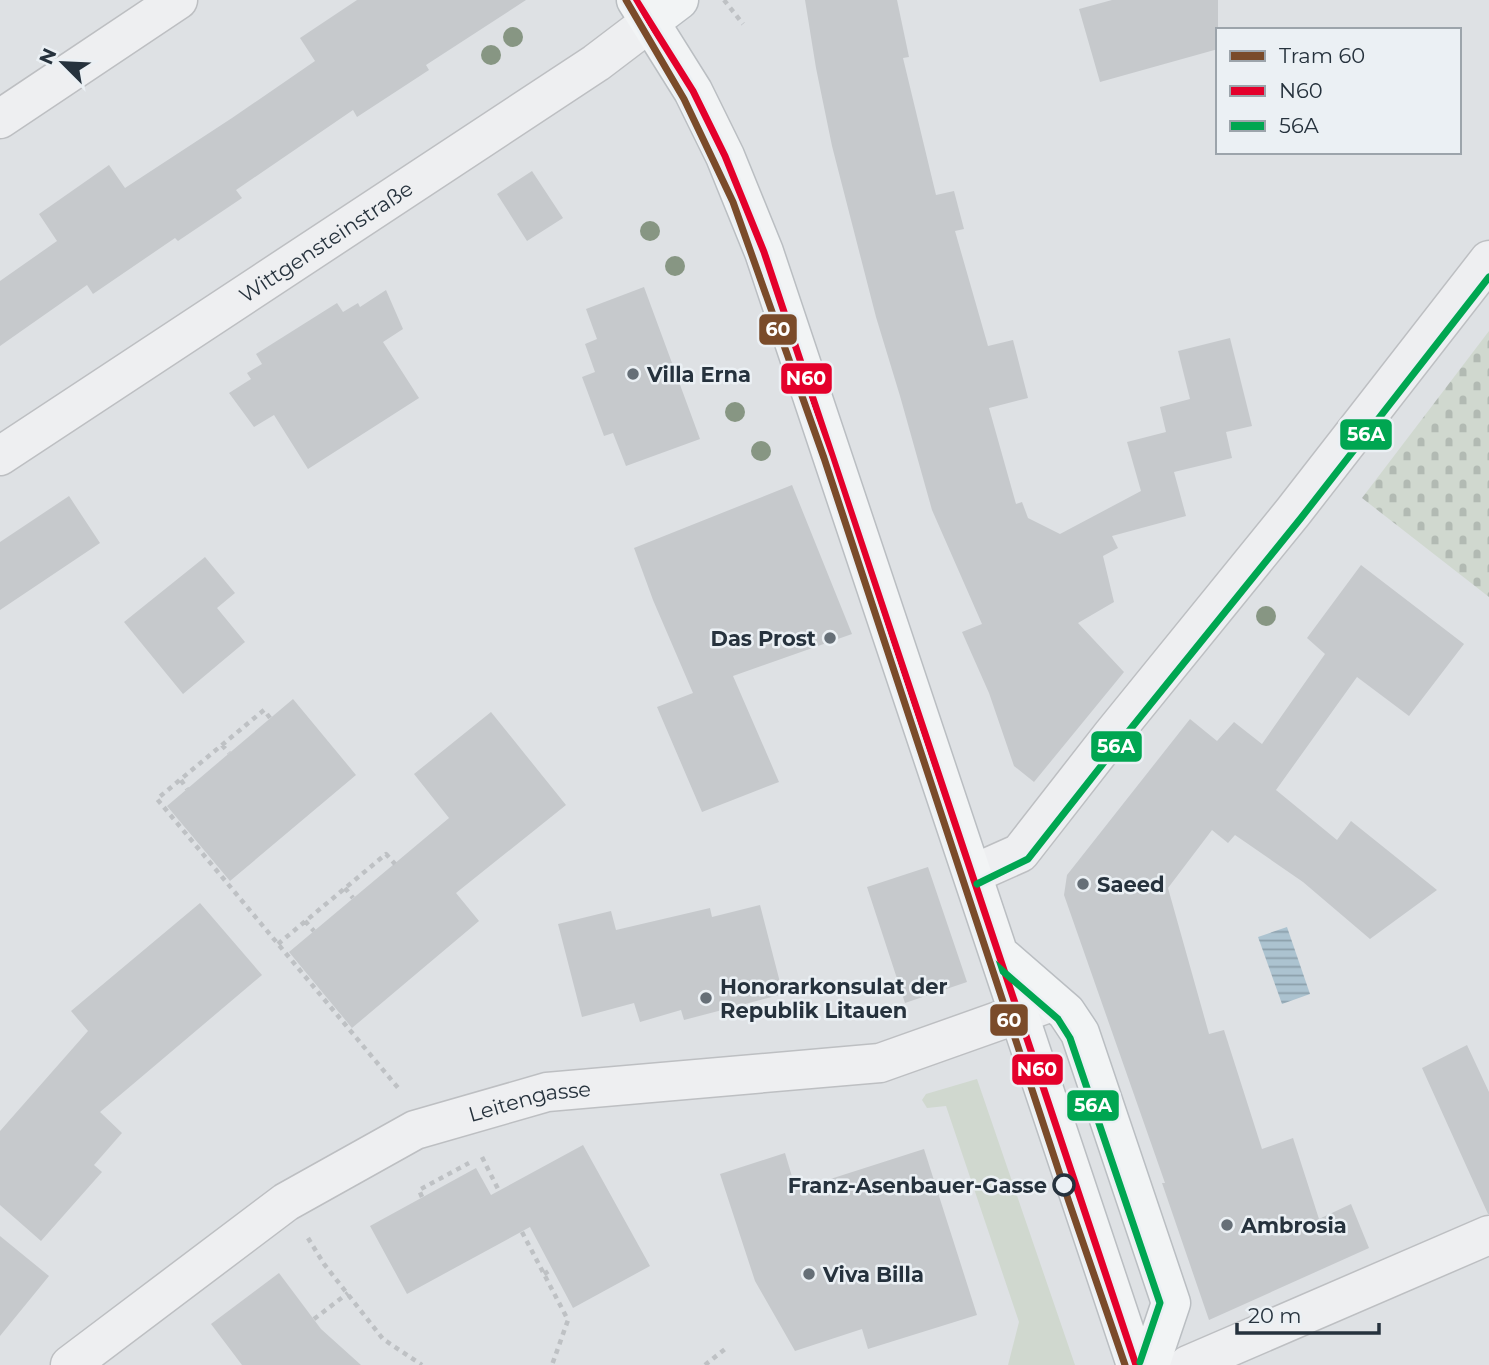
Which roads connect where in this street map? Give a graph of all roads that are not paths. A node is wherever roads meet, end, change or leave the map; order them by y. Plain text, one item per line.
1 (178, 0) edge
2 (655, 7) edge
3 (0, 119) edge
4 (1489, 260) edge
5 (0, 456) edge
6 (973, 874) junction
7 (999, 954) junction
8 (1055, 1001) junction
9 (1019, 1014) junction
10 (1489, 1236) edge
11 (70, 1365) edge
12 (1136, 1365) edge
13 (1150, 1365) edge
14 (1188, 1365) edge

1 - 3 street
2 - 5 street, Wittgensteinstraße
2 - 6 main road
4 - 6 street
6 - 7 main road
7 - 8 main road
7 - 9 main road
8 - 9 street, Leitengasse
8 - 13 main road
9 - 11 street, Leitengasse
9 - 12 main road
10 - 14 street

